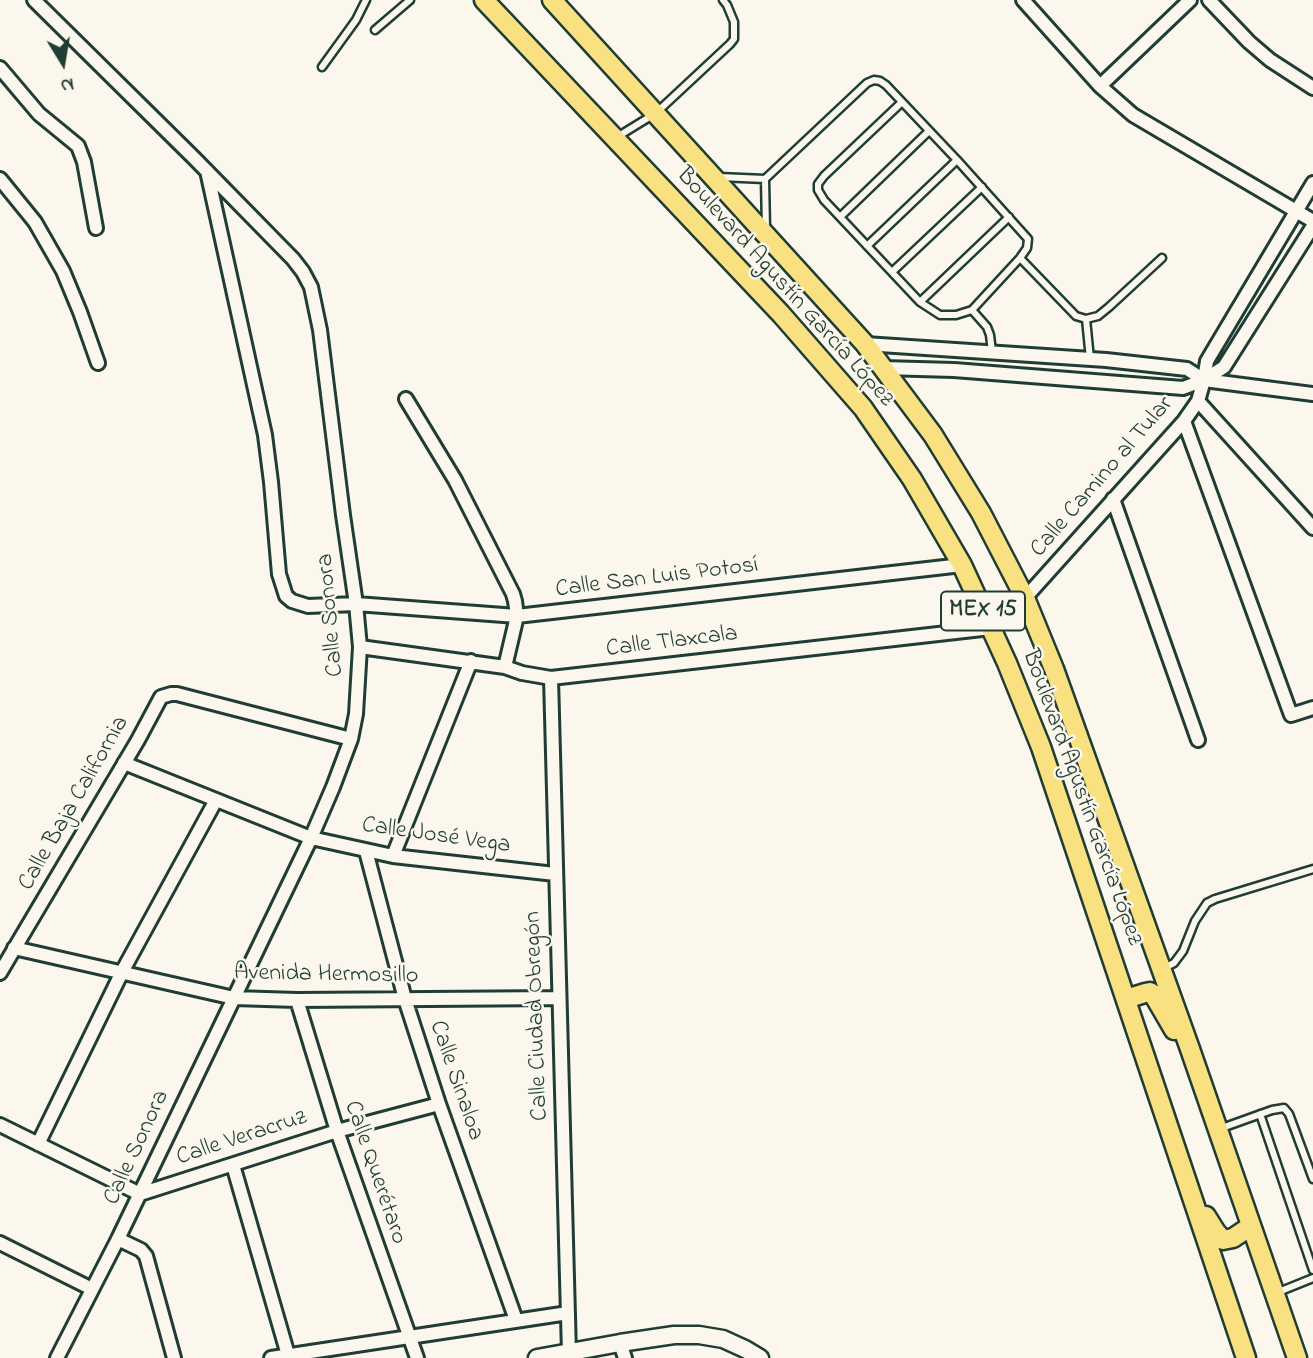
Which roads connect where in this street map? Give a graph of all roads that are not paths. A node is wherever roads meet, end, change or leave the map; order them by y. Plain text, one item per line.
1 (34, 0) edge
2 (366, 0) edge
3 (410, 0) edge
4 (552, 0) edge
5 (723, 0) edge
6 (1023, 0) edge
7 (1190, 0) edge
8 (1209, 0) edge
9 (489, 2) edge
10 (375, 30) dead end
11 (322, 67) dead end
12 (0, 68) edge
13 (1100, 86) junction
14 (1313, 88) edge
15 (902, 102) junction
16 (656, 113) junction
17 (929, 131) junction
18 (615, 138) junction
19 (957, 160) junction
20 (207, 171) junction
21 (713, 177) junction
22 (0, 179) edge
23 (765, 179) junction
24 (1313, 183) edge
25 (982, 187) junction
26 (1296, 211) junction
27 (1009, 216) junction
28 (840, 217) junction
29 (1313, 224) edge
30 (96, 228) dead end
31 (766, 233) junction
32 (867, 246) junction
33 (1020, 258) junction
34 (1162, 258) dead end
35 (892, 272) junction
36 (919, 302) junction
37 (972, 310) junction
38 (1086, 319) junction
39 (865, 344) junction
40 (992, 352) junction
41 (1070, 358) junction
42 (1090, 359) junction
43 (98, 363) dead end
44 (883, 368) junction
45 (1068, 378) junction
46 (1204, 380) junction
47 (1313, 394) edge
48 (406, 399) dead end
49 (1198, 401) junction
50 (1184, 421) junction
51 (1113, 499) junction
52 (1313, 527) edge
53 (962, 565) junction
54 (1025, 598) junction
55 (356, 604) junction
56 (517, 616) junction
57 (991, 628) junction
58 (360, 646) junction
59 (471, 661) junction
60 (505, 667) junction
61 (551, 678) junction
62 (1313, 708) edge
63 (351, 739) junction
64 (1198, 740) dead end
65 (124, 763) junction
66 (216, 800) junction
67 (311, 838) junction
68 (366, 851) junction
69 (393, 856) junction
70 (1313, 869) edge
71 (555, 874) junction
72 (14, 948) junction
73 (1161, 969) junction
74 (0, 972) edge
75 (121, 972) junction
76 (234, 998) junction
77 (559, 998) junction
78 (405, 999) junction
79 (1126, 999) junction
80 (297, 1000) junction
81 (1190, 1049) junction
82 (439, 1104) junction
83 (1260, 1114) junction
84 (0, 1125) edge
85 (1218, 1130) junction
86 (337, 1131) junction
87 (38, 1144) junction
88 (233, 1165) junction
89 (1313, 1179) edge
90 (1189, 1186) junction
91 (140, 1194) junction
92 (1251, 1226) junction
93 (118, 1239) junction
94 (0, 1243) edge
95 (1313, 1270) edge
96 (1313, 1278) edge
97 (92, 1289) junction
98 (1274, 1293) junction
99 (568, 1313) junction
100 (516, 1320) junction
101 (408, 1336) junction
102 (623, 1350) edge
103 (569, 1353) junction
104 (288, 1355) junction
105 (57, 1358) edge
106 (174, 1358) edge
107 (271, 1358) edge
108 (417, 1358) edge
109 (537, 1358) edge
110 (760, 1358) edge
111 (1246, 1358) edge
112 (1297, 1358) edge

1 - 20 street, Calle Sonora
2 - 11 lane
3 - 10 lane
4 - 16 main road, Boulevard Agustín García López / MEX 15
5 - 16 lane
6 - 13 street
7 - 13 street
8 - 14 street
9 - 18 main road, Boulevard Agustín García López / MEX 15
12 - 30 street
13 - 26 street
15 - 17 lane
15 - 23 lane
15 - 28 lane
16 - 18 lane
16 - 21 main road, Boulevard Agustín García López / MEX 15
17 - 19 lane
17 - 28 lane
18 - 53 main road, Boulevard Agustín García López / MEX 15
19 - 25 lane
19 - 32 lane
20 - 55 street, Calle Sonora
20 - 55 street, Calle San Luis Potosí
21 - 23 lane
21 - 31 main road, Boulevard Agustín García López / MEX 15
22 - 43 street
23 - 31 lane
24 - 26 street, Calle Camino al Tular
25 - 27 lane
25 - 35 lane
26 - 29 street
26 - 46 street, Calle Camino al Tular
27 - 33 lane
27 - 36 lane
28 - 32 lane
29 - 46 street
31 - 39 main road, Boulevard Agustín García López / MEX 15
32 - 35 lane
33 - 37 lane
33 - 38 lane
34 - 38 lane
35 - 36 lane
36 - 37 lane
37 - 40 lane
38 - 42 lane
39 - 40 street
39 - 44 main road, Boulevard Agustín García López / MEX 15
40 - 41 street
41 - 42 street
41 - 45 street
42 - 46 street
44 - 45 street
44 - 54 main road, Boulevard Agustín García López / MEX 15
45 - 46 street
46 - 47 street
46 - 49 street, Calle Camino al Tular
48 - 56 street
49 - 50 street, Calle Camino al Tular
49 - 52 street
50 - 51 street, Calle Camino al Tular
50 - 62 street
51 - 54 street, Calle Camino al Tular
51 - 64 street
53 - 56 street, Calle San Luis Potosí
53 - 57 main road, Boulevard Agustín García López / MEX 15
54 - 73 main road, Boulevard Agustín García López / MEX 15
55 - 56 street, Calle San Luis Potosí
55 - 58 street, Calle Sonora
56 - 60 street
57 - 61 street, Calle Tlaxcala
57 - 79 main road, Boulevard Agustín García López / MEX 15
58 - 59 street, Calle Tlaxcala
58 - 63 street, Calle Sonora
59 - 60 street, Calle Tlaxcala
59 - 69 street
60 - 61 street, Calle Tlaxcala
61 - 71 street, Calle Ciudad Obregón
63 - 65 street, Calle Baja California
63 - 67 street, Calle Sonora
65 - 66 street, Calle José Vega
65 - 72 street, Calle Baja California
66 - 67 street, Calle José Vega
66 - 75 street
67 - 68 street, Calle José Vega
67 - 76 street, Calle Sonora
68 - 69 street, Calle José Vega
68 - 78 street, Calle Sinaloa
69 - 71 street, Calle José Vega
70 - 73 lane
71 - 77 street, Calle Ciudad Obregón
72 - 74 street, Calle Baja California
72 - 75 street, Avenida Hermosillo
73 - 81 main road, Boulevard Agustín García López / MEX 15
75 - 76 street, Avenida Hermosillo
75 - 87 street
76 - 80 street, Avenida Hermosillo
76 - 91 street, Calle Sonora
77 - 78 street, Avenida Hermosillo
77 - 99 street, Calle Ciudad Obregón
78 - 80 street, Avenida Hermosillo
78 - 82 street, Calle Sinaloa
79 - 81 main road
79 - 90 main road, Boulevard Agustín García López / MEX 15
80 - 86 street, Calle Querétaro
81 - 85 main road, Boulevard Agustín García López / MEX 15
82 - 86 street, Calle Veracruz
82 - 100 street, Calle Sinaloa
83 - 85 lane
83 - 89 lane
83 - 95 lane
84 - 87 street
85 - 92 main road, Boulevard Agustín García López / MEX 15
86 - 88 street, Calle Veracruz
86 - 101 street, Calle Querétaro
87 - 91 street
88 - 91 street, Calle Veracruz
88 - 104 street
90 - 92 main road
90 - 111 main road, Boulevard Agustín García López / MEX 15
91 - 93 street, Calle Sonora
92 - 98 main road, Boulevard Agustín García López / MEX 15
93 - 97 street, Calle Sonora
93 - 106 street
94 - 97 street
96 - 98 lane
97 - 105 street, Calle Sonora
98 - 112 main road, Boulevard Agustín García López / MEX 15
99 - 100 street
99 - 103 street, Calle Ciudad Obregón
100 - 101 street
101 - 104 street
101 - 108 street, Calle Querétaro
102 - 103 street
102 - 110 street
103 - 109 street
104 - 107 street

